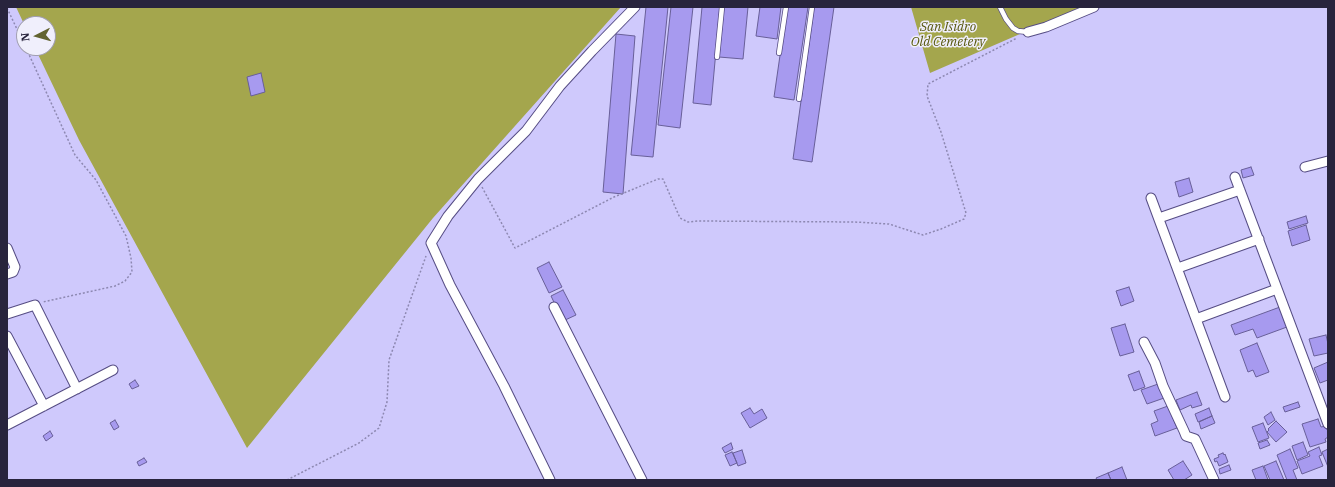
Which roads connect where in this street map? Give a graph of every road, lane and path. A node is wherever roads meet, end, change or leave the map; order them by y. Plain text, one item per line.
1 (635, 7) edge
2 (722, 7) edge
3 (786, 7) edge
4 (812, 7) edge
5 (1000, 7) edge
6 (1094, 7) edge
7 (7, 8) edge
8 (16, 27) edge
9 (1028, 32) junction
10 (779, 53) dead end
11 (30, 56) edge
12 (717, 58) dead end
13 (799, 99) dead end
14 (1327, 163) edge
15 (1305, 167) dead end
16 (1235, 177) dead end
17 (478, 179) junction
18 (1240, 190) junction
19 (1151, 198) dead end
20 (1159, 218) junction
21 (1259, 240) junction
22 (431, 243) junction
23 (7, 248) edge
24 (1178, 268) junction
25 (7, 274) edge
26 (1277, 289) junction
27 (35, 305) junction
28 (554, 307) dead end
29 (7, 314) edge
30 (1196, 319) junction
31 (7, 336) edge
32 (1144, 342) dead end
33 (113, 370) dead end
34 (77, 389) junction
35 (1225, 397) dead end
36 (44, 406) junction
37 (8, 423) edge
38 (1328, 424) edge
39 (286, 480) edge
40 (550, 480) edge
41 (642, 480) edge
42 (1214, 480) edge

1 - 17 street
2 - 12 lane
3 - 10 lane
4 - 13 lane
5 - 9 lane
6 - 9 street
7 - 8 path
9 - 17 path
11 - 27 path
14 - 15 street
16 - 18 street
17 - 22 street
18 - 20 street
18 - 21 street
19 - 20 street
20 - 24 street
21 - 24 street
21 - 26 street
22 - 39 path
22 - 40 street
23 - 25 street
24 - 30 street
26 - 30 street
26 - 38 street
27 - 29 street
27 - 34 street
28 - 41 street
30 - 35 street
31 - 36 street
32 - 42 street
33 - 34 street
34 - 36 street
36 - 37 street

